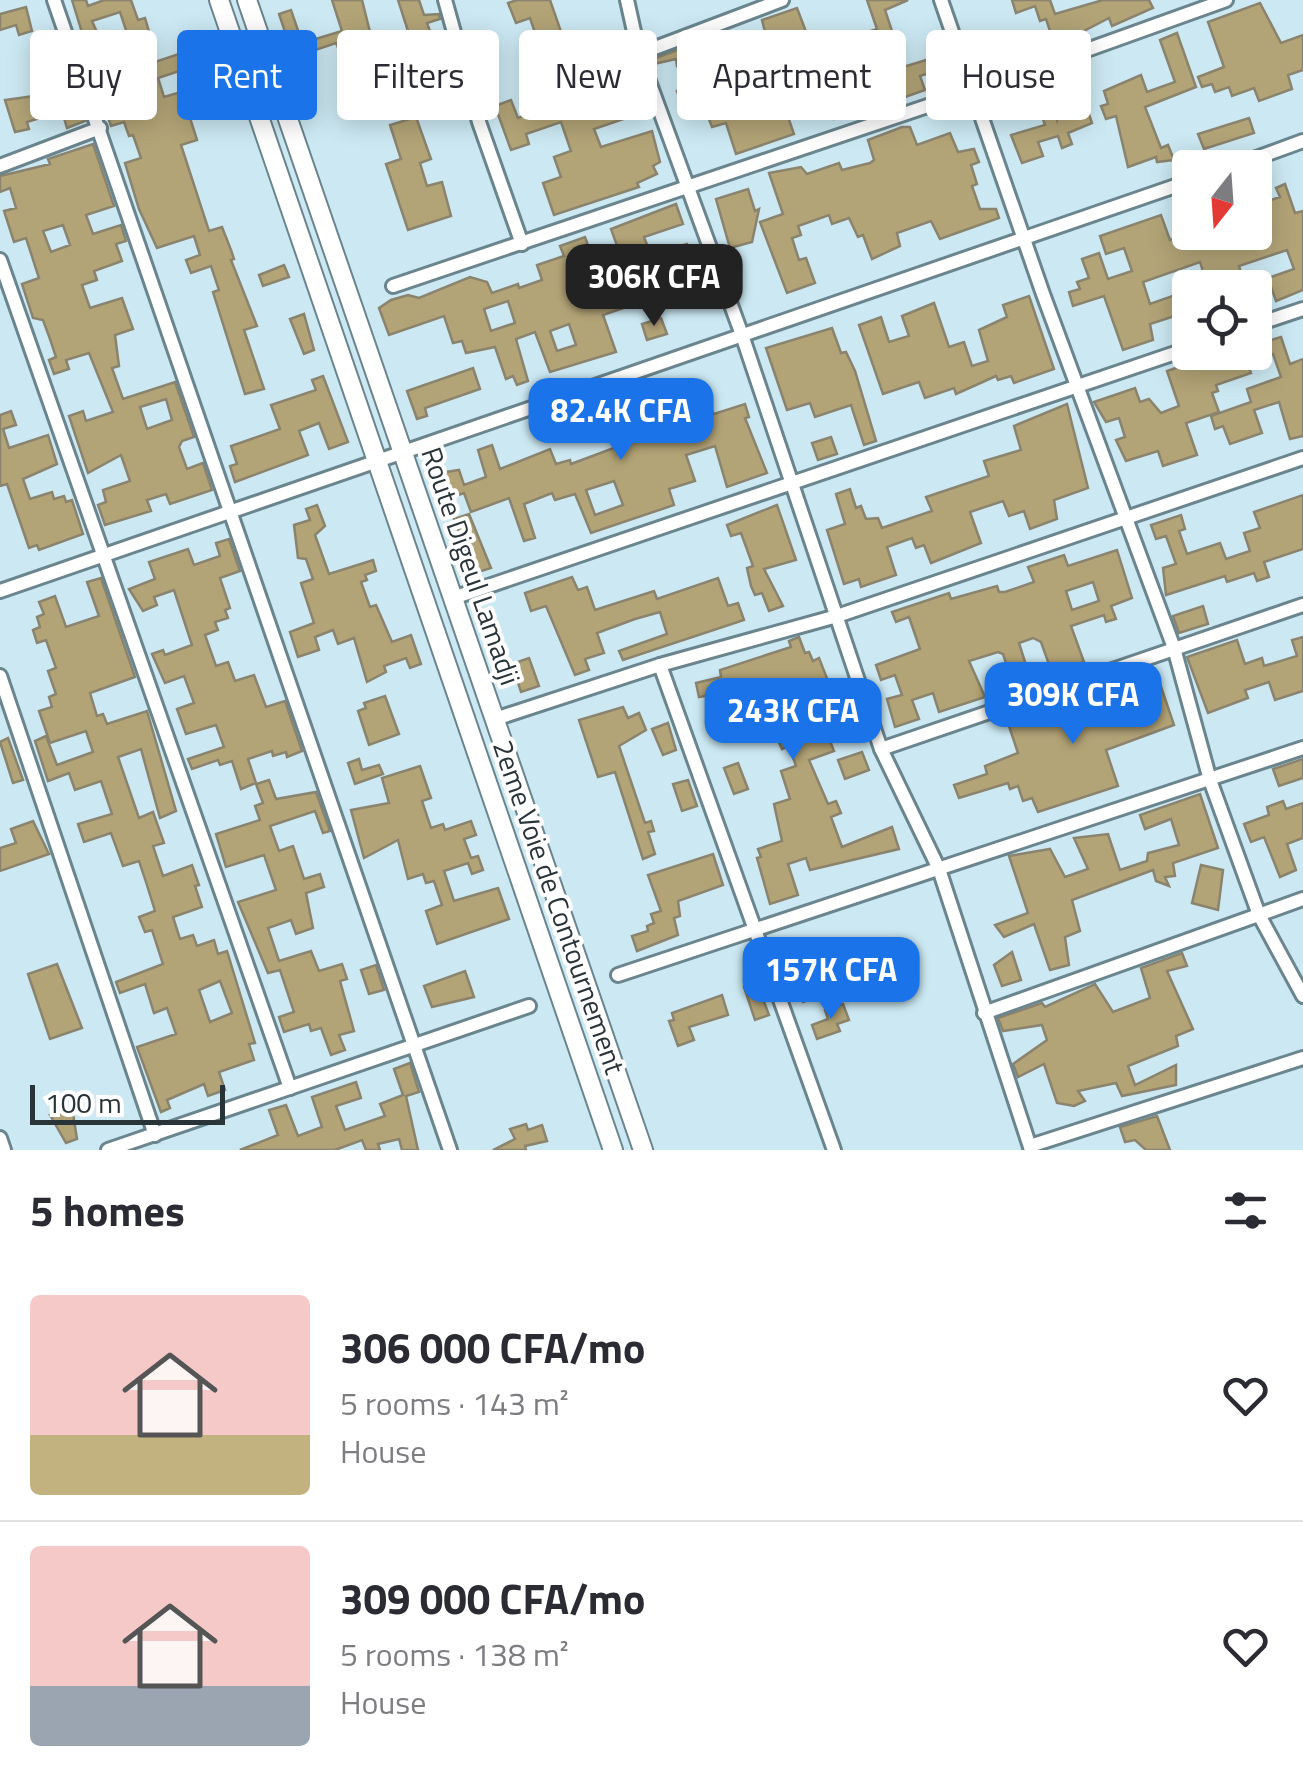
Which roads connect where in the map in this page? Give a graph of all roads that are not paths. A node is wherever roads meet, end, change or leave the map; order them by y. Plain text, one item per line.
1 (54, 0) edge
2 (219, 0) edge
3 (247, 0) edge
4 (445, 0) edge
5 (627, 0) edge
6 (782, 0) edge
7 (941, 0) edge
8 (1226, 0) edge
9 (634, 30) edge
10 (952, 30) edge
11 (657, 48) edge
12 (1091, 48) edge
13 (657, 99) edge
14 (926, 107) edge
15 (985, 120) edge
16 (100, 128) junction
17 (1303, 141) edge
18 (1272, 152) edge
19 (0, 166) edge
20 (690, 186) junction
21 (1172, 187) edge
22 (1025, 240) junction
23 (522, 244) junction
24 (0, 260) edge
25 (393, 286) dead end
26 (1303, 309) edge
27 (1272, 320) edge
28 (742, 334) junction
29 (1172, 354) edge
30 (1077, 387) junction
31 (403, 453) junction
32 (1303, 458) edge
33 (378, 464) junction
34 (791, 484) junction
35 (233, 512) junction
36 (1125, 521) junction
37 (104, 557) junction
38 (0, 591) edge
39 (453, 598) junction
40 (1303, 605) edge
41 (836, 616) junction
42 (1174, 648) junction
43 (660, 664) junction
44 (0, 676) edge
45 (494, 719) junction
46 (1303, 748) edge
47 (881, 750) junction
48 (1210, 780) junction
49 (940, 869) junction
50 (1303, 898) edge
51 (1259, 915) junction
52 (756, 929) junction
53 (618, 975) dead end
54 (1303, 996) edge
55 (529, 1006) dead end
56 (984, 1012) junction
57 (416, 1044) junction
58 (1303, 1058) edge
59 (290, 1088) junction
60 (156, 1135) junction
61 (0, 1138) edge
62 (1031, 1148) edge
63 (4, 1150) edge
64 (108, 1150) edge
65 (450, 1150) edge
66 (613, 1150) edge
67 (643, 1150) edge
68 (834, 1150) edge

1 - 16 street
2 - 33 main road, 2eme Voie de Contournement
3 - 31 main road, Route Digeul Lamadji
4 - 23 street
5 - 9 street
6 - 11 street
7 - 10 street
8 - 12 street
13 - 20 street
14 - 20 street
15 - 22 street
16 - 19 street
16 - 35 street
17 - 18 street
20 - 23 street
20 - 28 street
21 - 22 street
22 - 28 street
22 - 30 street
23 - 25 street
24 - 37 street
26 - 27 street
28 - 31 street
28 - 34 street
29 - 30 street
30 - 34 street
30 - 36 street
31 - 33 street
31 - 39 main road, Route Digeul Lamadji
32 - 36 street
33 - 35 street
33 - 66 main road, 2eme Voie de Contournement
34 - 39 street
34 - 41 street
35 - 37 street
35 - 57 street
36 - 41 street
36 - 42 street
37 - 38 street
37 - 59 street
39 - 45 main road, Route Digeul Lamadji
40 - 42 street
41 - 43 street
41 - 47 street
42 - 47 street
42 - 48 street
43 - 45 street
43 - 52 street
44 - 60 street
45 - 67 main road, Route Digeul Lamadji
46 - 48 street
47 - 49 street
48 - 49 street
48 - 51 street
49 - 52 street
49 - 56 street
50 - 51 street
51 - 54 street
51 - 56 street
52 - 53 street
52 - 68 street
55 - 57 street
56 - 62 street
57 - 59 street
57 - 65 street
58 - 62 street
59 - 60 street
60 - 64 street
61 - 63 street

